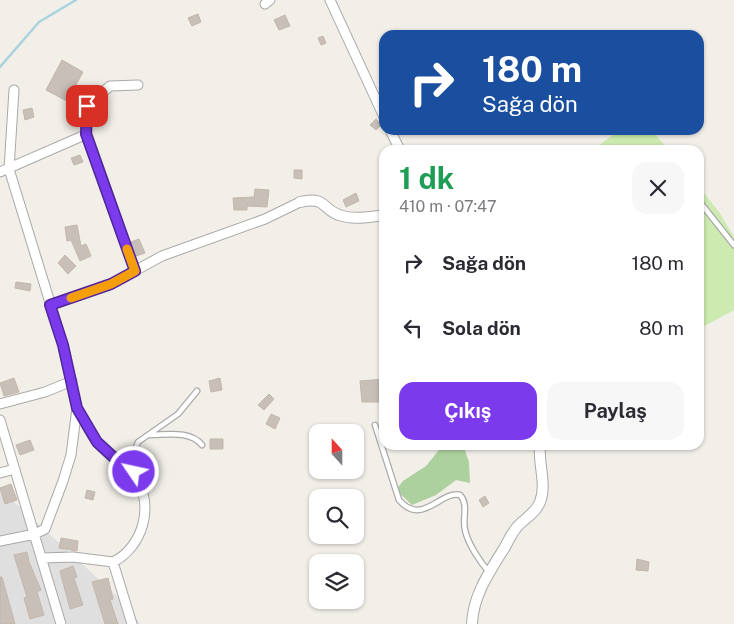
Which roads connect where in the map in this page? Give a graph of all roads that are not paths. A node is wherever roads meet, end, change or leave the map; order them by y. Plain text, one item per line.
1 (330, 0) edge
2 (138, 85) dead end
3 (14, 90) dead end
4 (379, 105) edge
5 (86, 134) junction
6 (4, 171) edge
7 (300, 202) joint
8 (704, 207) edge
9 (379, 215) edge
10 (734, 245) edge
11 (135, 271) junction
12 (50, 305) junction
13 (72, 381) junction
14 (197, 391) dead end
15 (0, 404) edge
16 (77, 408) junction
17 (0, 420) edge
18 (375, 425) dead end
19 (148, 435) junction
20 (379, 438) edge
21 (202, 445) dead end
22 (383, 450) edge
23 (540, 450) edge
24 (15, 469) junction
25 (0, 473) edge
26 (133, 475) junction
27 (34, 534) junction
28 (0, 541) edge
29 (42, 558) junction
30 (113, 562) junction
31 (489, 572) junction
32 (61, 624) edge
33 (132, 624) edge
34 (472, 624) edge

1 - 4 street
2 - 5 street
3 - 6 street
5 - 6 street
5 - 11 street
6 - 12 street
7 - 9 street
7 - 11 street
8 - 10 lane
11 - 12 street
12 - 13 street
13 - 15 street
13 - 16 street
14 - 19 lane
16 - 26 street
16 - 27 street
17 - 24 street
18 - 20 lane
19 - 21 lane
19 - 26 lane
22 - 31 lane
23 - 31 street
24 - 25 street
24 - 27 street
26 - 30 street
27 - 28 street
27 - 29 street
29 - 30 street
29 - 32 street
30 - 33 street
31 - 34 street

